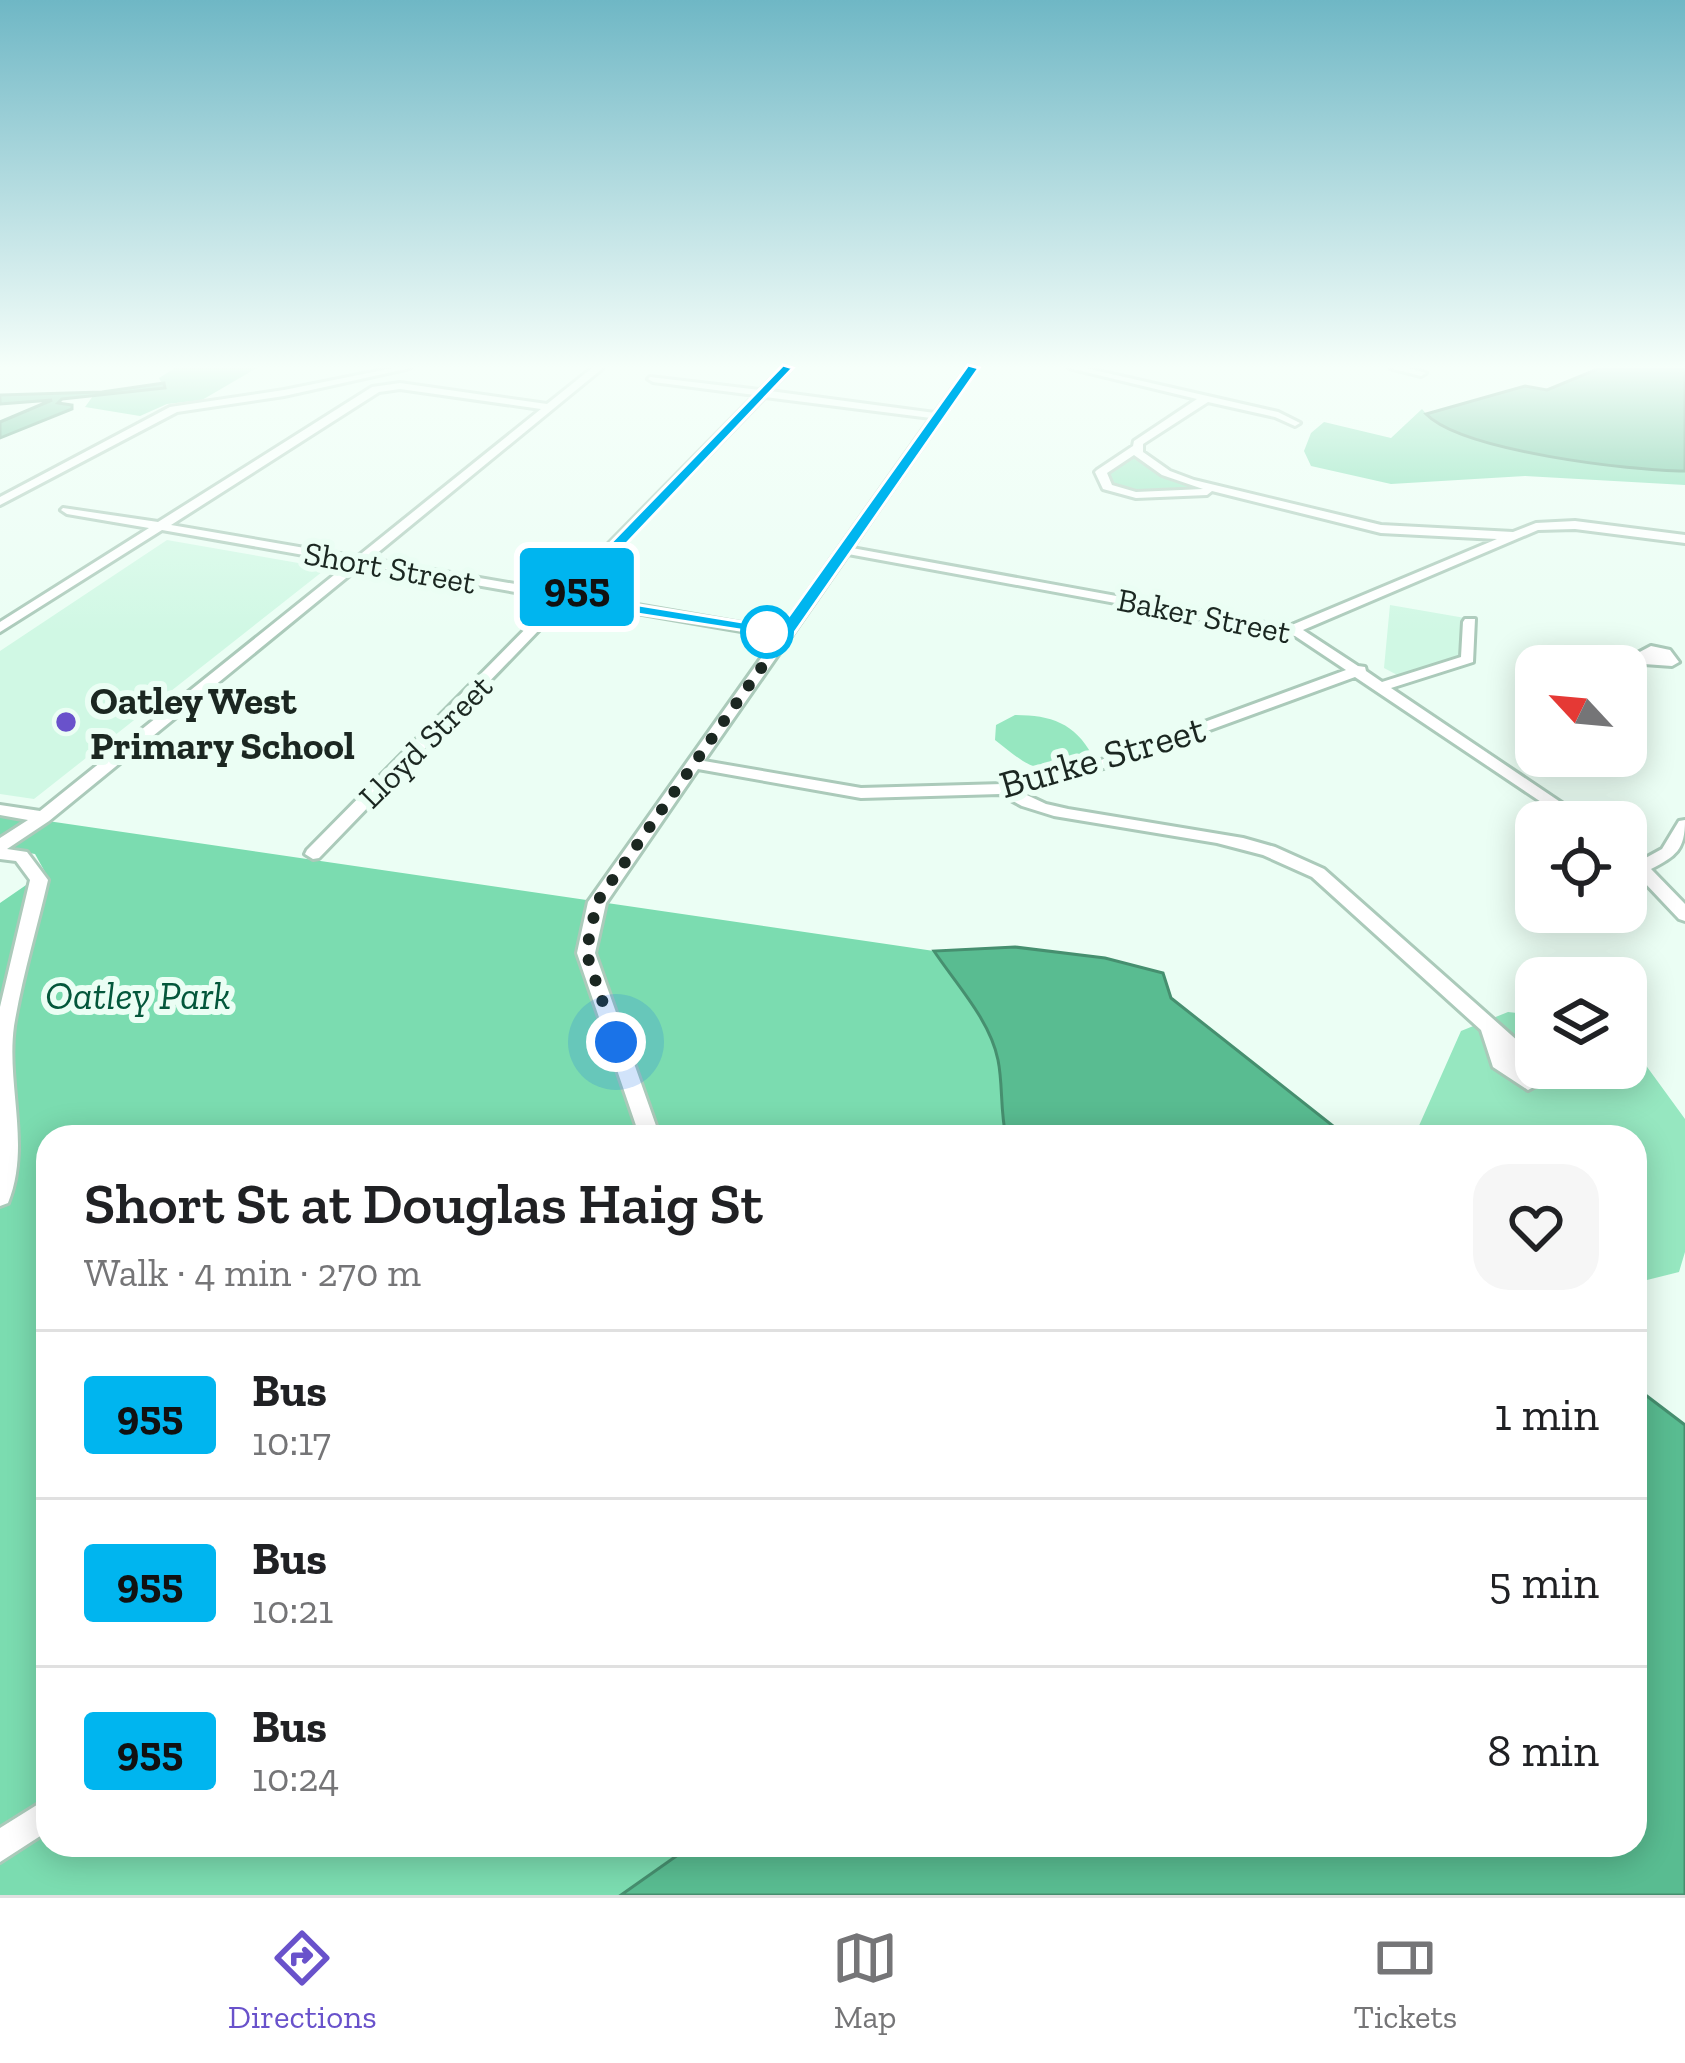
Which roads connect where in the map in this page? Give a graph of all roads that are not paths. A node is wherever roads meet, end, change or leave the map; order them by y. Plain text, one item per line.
1 (85, 456) edge
2 (272, 456) edge
3 (488, 456) edge
4 (702, 456) edge
5 (910, 456) edge
6 (1123, 456) edge
7 (1147, 456) edge
8 (1217, 489) junction
9 (0, 502) edge
10 (67, 510) dead end
11 (163, 526) junction
12 (1513, 536) junction
13 (1685, 539) edge
14 (845, 550) junction
15 (360, 561) junction
16 (566, 598) junction
17 (1470, 622) dead end
18 (0, 628) edge
19 (1291, 630) junction
20 (785, 634) junction
21 (1360, 670) junction
22 (1383, 686) junction
23 (694, 764) junction
24 (1003, 789) junction
25 (1551, 801) edge
26 (0, 810) edge
27 (43, 818) junction
28 (1685, 825) edge
29 (0, 850) edge
30 (313, 854) dead end
31 (20, 856) junction
32 (1647, 864) edge
33 (1647, 871) edge
34 (1685, 915) edge
35 (1489, 1023) dead end
36 (646, 1125) edge
37 (0, 1197) edge
38 (36, 1822) edge
39 (0, 1847) edge

1 - 9 street
2 - 11 street
3 - 15 street
4 - 16 street, Lloyd Street
5 - 14 street
6 - 8 street
7 - 8 street
8 - 12 street
10 - 11 street, Short Street
11 - 15 street, Short Street
11 - 18 street
12 - 13 street
12 - 19 street
14 - 19 street, Baker Street
14 - 20 street
15 - 16 street, Short Street
15 - 27 street
16 - 20 street, Short Street
16 - 30 street, Lloyd Street
17 - 22 street
19 - 21 street, Baker Street
20 - 23 street
21 - 22 street, Baker Street
21 - 24 street, Burke Street
22 - 25 street, Baker Street
23 - 24 street, Burke Street
23 - 36 street
24 - 35 street
26 - 27 street
27 - 29 street
27 - 31 street
28 - 32 street
29 - 31 street
31 - 37 street
33 - 34 street
38 - 39 street

